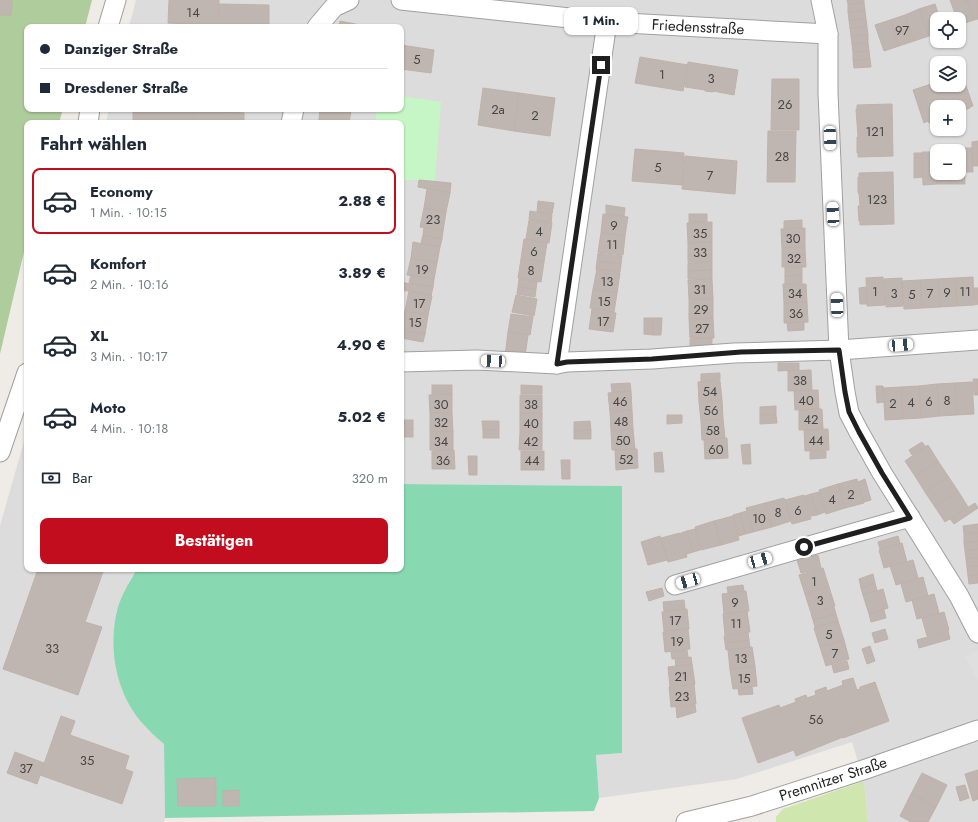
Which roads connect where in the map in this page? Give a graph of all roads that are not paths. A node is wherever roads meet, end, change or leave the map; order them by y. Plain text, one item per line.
1 (116, 0) edge
2 (349, 0) edge
3 (402, 0) edge
4 (821, 0) edge
5 (608, 22) junction
6 (109, 24) edge
7 (320, 24) edge
8 (828, 34) junction
9 (978, 340) edge
10 (839, 350) junction
11 (404, 362) edge
12 (557, 364) junction
13 (24, 382) edge
14 (0, 452) edge
15 (910, 518) junction
16 (675, 585) dead end
17 (978, 633) edge
18 (978, 730) edge
19 (686, 822) edge

1 - 6 street
2 - 7 street
3 - 5 street, Friedensstraße
4 - 8 street
5 - 8 street, Friedensstraße
5 - 12 street
8 - 10 street
9 - 10 street
10 - 12 street
10 - 15 street
11 - 12 street
13 - 14 street
15 - 16 street
15 - 17 street
18 - 19 street, Premnitzer Straße

